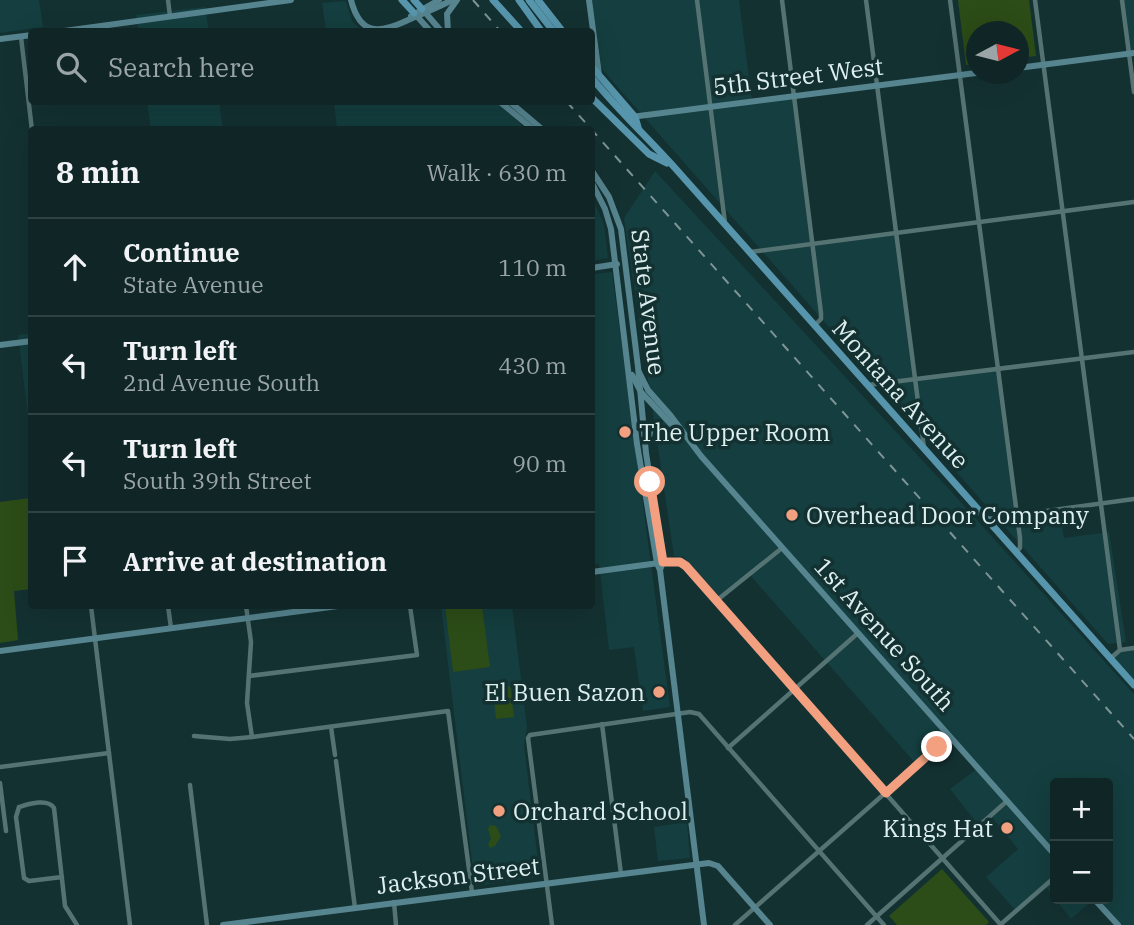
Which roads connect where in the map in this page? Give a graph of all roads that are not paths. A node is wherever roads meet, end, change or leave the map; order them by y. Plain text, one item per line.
1 (168, 0) edge
2 (290, 0) edge
3 (351, 0) edge
4 (402, 0) edge
5 (414, 0) edge
6 (439, 0) edge
7 (454, 0) edge
8 (493, 0) edge
9 (519, 0) edge
10 (589, 0) edge
11 (697, 0) edge
12 (782, 0) edge
13 (866, 0) edge
14 (950, 0) edge
15 (1035, 0) edge
16 (1122, 0) edge
17 (533, 1) edge
18 (243, 3) edge
19 (420, 13) junction
20 (170, 16) junction
21 (85, 28) edge
22 (370, 28) edge
23 (390, 28) edge
24 (429, 28) edge
25 (437, 28) edge
26 (448, 28) edge
27 (518, 28) edge
28 (539, 28) edge
29 (551, 28) edge
30 (559, 28) edge
31 (591, 28) edge
32 (28, 36) edge
33 (21, 37) junction
34 (0, 39) edge
35 (1131, 53) edge
36 (1043, 65) junction
37 (1029, 67) edge
38 (966, 74) edge
39 (960, 75) junction
40 (595, 77) edge
41 (877, 85) junction
42 (28, 91) edge
43 (1134, 92) edge
44 (794, 95) junction
45 (595, 101) edge
46 (30, 105) edge
47 (504, 105) edge
48 (514, 105) edge
49 (710, 107) junction
50 (635, 117) junction
51 (625, 118) junction
52 (32, 126) edge
53 (529, 126) edge
54 (538, 126) edge
55 (639, 127) junction
56 (675, 168) junction
57 (595, 175) edge
58 (595, 189) edge
59 (1134, 202) edge
60 (1062, 211) junction
61 (979, 222) junction
62 (725, 224) junction
63 (896, 233) junction
64 (813, 243) junction
65 (749, 252) junction
66 (626, 263) junction
67 (615, 265) junction
68 (595, 268) edge
69 (622, 317) junction
70 (814, 326) junction
71 (28, 342) edge
72 (0, 345) edge
73 (1134, 352) edge
74 (1082, 358) junction
75 (998, 369) junction
76 (639, 372) junction
77 (916, 380) junction
78 (867, 385) junction
79 (641, 392) junction
80 (687, 439) junction
81 (924, 449) junction
82 (646, 453) junction
83 (1134, 499) edge
84 (1100, 503) junction
85 (1017, 514) junction
86 (986, 519) junction
87 (782, 548) junction
88 (1016, 552) junction
89 (660, 565) junction
90 (595, 572) edge
91 (716, 601) junction
92 (91, 609) edge
93 (168, 609) edge
94 (246, 609) edge
95 (304, 609) edge
96 (410, 609) edge
97 (247, 618) junction
98 (171, 628) junction
99 (858, 633) junction
100 (96, 638) junction
101 (1134, 648) edge
102 (1120, 650) junction
103 (0, 651) edge
104 (1111, 658) junction
105 (249, 676) junction
106 (1134, 685) edge
107 (794, 688) junction
108 (679, 713) junction
109 (602, 724) junction
110 (331, 727) junction
111 (194, 736) dead end
112 (950, 736) junction
113 (252, 737) junction
114 (728, 748) junction
115 (109, 753) junction
116 (0, 766) edge
117 (0, 783) edge
118 (190, 785) dead end
119 (886, 793) junction
120 (1007, 801) junction
121 (6, 831) dead end
122 (1050, 849) edge
123 (819, 851) junction
124 (943, 858) junction
125 (697, 864) junction
126 (621, 874) junction
127 (62, 877) junction
128 (1050, 881) edge
129 (546, 882) junction
130 (472, 892) junction
131 (394, 902) junction
132 (1099, 904) edge
133 (355, 908) junction
134 (755, 908) junction
135 (877, 917) junction
136 (245, 923) edge
137 (77, 925) edge
138 (130, 925) edge
139 (207, 925) edge
140 (223, 925) edge
141 (396, 925) edge
142 (552, 925) edge
143 (704, 925) edge
144 (736, 925) edge
145 (770, 925) edge
146 (867, 925) edge
147 (884, 925) edge
148 (1000, 925) edge
149 (1118, 925) edge

1 - 20 street
2 - 18 street
3 - 22 street
4 - 19 main road
5 - 19 main road
6 - 19 street
7 - 19 street
7 - 26 street
8 - 27 main road
9 - 28 main road
10 - 31 street
11 - 49 street
12 - 44 street
13 - 41 street
14 - 39 street
15 - 36 street
16 - 35 street
17 - 29 main road
17 - 30 main road
18 - 20 street
19 - 23 street
19 - 24 street
19 - 25 street
20 - 21 street
32 - 33 street
33 - 34 street
33 - 42 street
35 - 36 street
35 - 43 street
36 - 37 street
36 - 60 street
38 - 39 street, 5th Street West
39 - 41 street, 5th Street West
39 - 61 street
40 - 50 main road, Montana Avenue
40 - 51 main road, Montana Avenue
41 - 44 street, 5th Street West
41 - 63 street
44 - 49 street, 5th Street West
44 - 64 street
45 - 56 main road
46 - 52 street
47 - 53 street
48 - 54 street
49 - 50 street, 5th Street West
49 - 62 street
50 - 51 street, 5th Street West
50 - 55 main road, Montana Avenue
51 - 55 main road, Montana Avenue
55 - 56 main road, Montana Avenue
56 - 62 main road, Montana Avenue
57 - 66 street, State Avenue
58 - 67 street, State Avenue
59 - 60 street
60 - 61 street
60 - 74 street
61 - 63 street
61 - 75 street
62 - 65 main road, Montana Avenue
63 - 64 street
63 - 77 street
64 - 65 street
64 - 70 street
65 - 70 main road, Montana Avenue
66 - 67 street
66 - 76 street, State Avenue
67 - 68 street
67 - 69 street, State Avenue
69 - 79 street, 1st Avenue South
69 - 89 street, State Avenue
70 - 78 main road, Montana Avenue
71 - 72 street
73 - 74 street
74 - 75 street
74 - 84 street
75 - 77 street
75 - 85 street
76 - 79 street, State Avenue
76 - 80 street, 1st Avenue South
77 - 78 street
77 - 81 street
78 - 81 main road, Montana Avenue
79 - 80 street, 1st Avenue South
79 - 82 street, State Avenue
80 - 82 street
80 - 87 street, 1st Avenue South
81 - 86 main road, Montana Avenue
82 - 89 street, State Avenue
83 - 84 street
84 - 85 street
84 - 102 street
85 - 86 street
85 - 88 street
86 - 88 main road, Montana Avenue
87 - 91 street
87 - 99 street, 1st Avenue South
88 - 104 main road, Montana Avenue
89 - 90 street
89 - 91 street
89 - 108 street, State Avenue
91 - 107 street
92 - 100 street
93 - 98 street
94 - 97 street
95 - 97 street
96 - 105 street
97 - 98 street
97 - 105 street
98 - 100 street
99 - 107 street
99 - 112 street, 1st Avenue South
100 - 103 street
100 - 115 street
101 - 102 street
102 - 104 street
104 - 106 main road, Montana Avenue
105 - 113 street
107 - 114 street
107 - 119 street
108 - 109 street
108 - 114 street
108 - 125 street, State Avenue
109 - 126 street
109 - 129 street
110 - 113 street
110 - 130 street
110 - 133 street
111 - 113 street
112 - 119 street
112 - 120 street, 1st Avenue South
114 - 123 street
115 - 116 street
115 - 138 street
117 - 121 street
118 - 139 street
119 - 123 street
119 - 124 street
120 - 122 street, 1st Avenue South
120 - 124 street
123 - 134 street
123 - 135 street
124 - 135 street
124 - 148 street
125 - 126 street, Jackson Street
125 - 134 street
125 - 143 street, State Avenue
126 - 129 street, Jackson Street
127 - 127 street
127 - 137 street
128 - 148 street
129 - 130 street, Jackson Street
129 - 142 street
130 - 131 street, Jackson Street
131 - 133 street, Jackson Street
131 - 141 street
132 - 149 street
133 - 136 street, Jackson Street
134 - 144 street
134 - 145 street
135 - 146 street
135 - 147 street
136 - 140 street, Jackson Street

